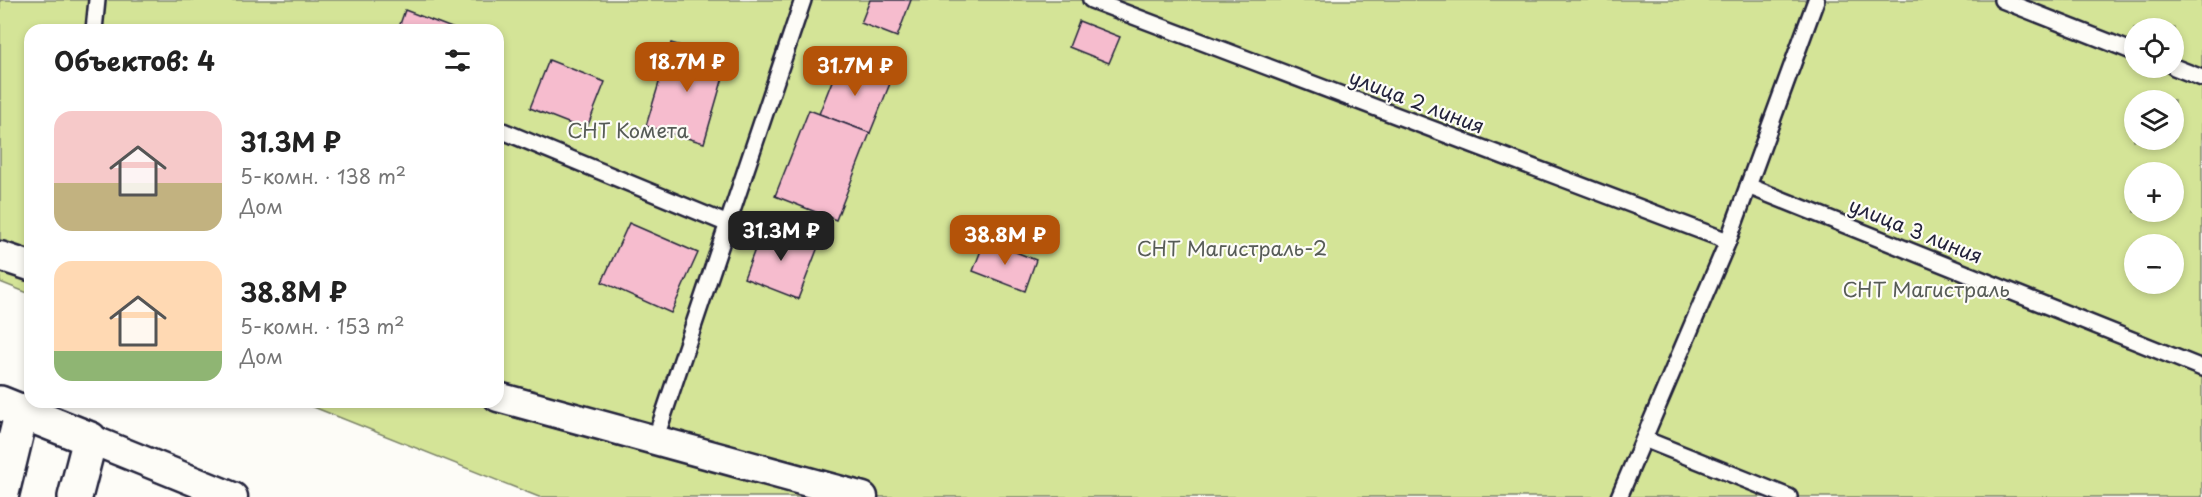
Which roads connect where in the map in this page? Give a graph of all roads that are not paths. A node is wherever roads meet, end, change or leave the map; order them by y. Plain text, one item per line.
1 (97, 0) edge
2 (803, 0) edge
3 (1091, 0) edge
4 (1816, 0) edge
5 (2002, 0) edge
6 (95, 24) edge
7 (2124, 48) edge
8 (2184, 71) edge
9 (2202, 78) edge
10 (504, 131) edge
11 (1748, 186) junction
12 (728, 224) junction
13 (1728, 241) junction
14 (0, 256) edge
15 (24, 264) edge
16 (2202, 368) edge
17 (504, 399) edge
18 (11, 407) edge
19 (90, 439) junction
20 (1644, 439) junction
21 (655, 440) junction
22 (1, 497) edge
23 (75, 497) edge
24 (233, 497) edge
25 (863, 497) edge
26 (1619, 497) edge
27 (1789, 497) edge

1 - 6 lane
2 - 12 lane
3 - 13 lane, улица 2 линия
4 - 11 lane
5 - 7 lane
8 - 9 lane
10 - 12 lane
11 - 13 lane
11 - 16 lane, улица 3 линия
12 - 21 lane
13 - 20 lane
14 - 15 street
17 - 21 street
18 - 19 street
18 - 22 street
19 - 23 street
19 - 24 street
20 - 26 lane
20 - 27 lane
21 - 25 street

